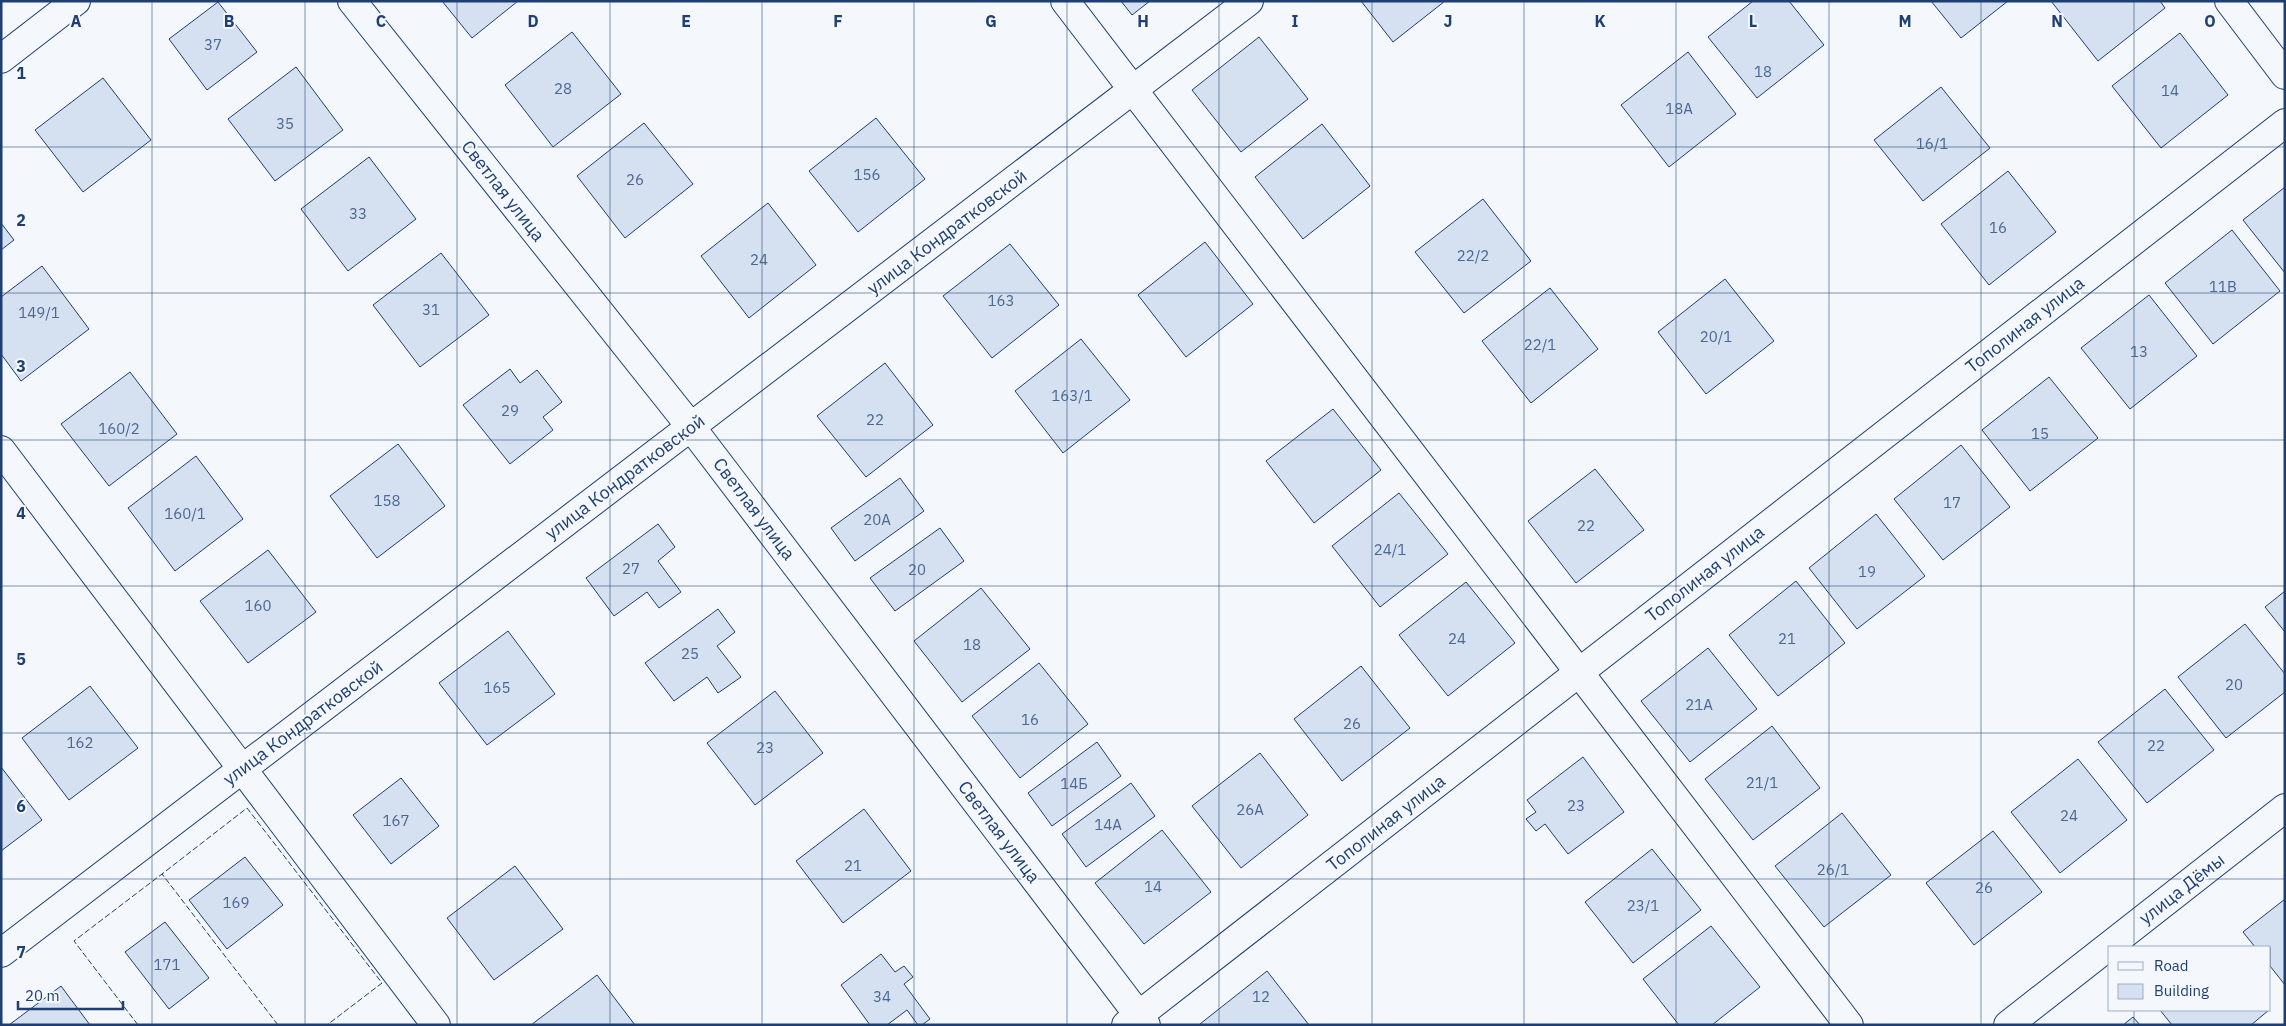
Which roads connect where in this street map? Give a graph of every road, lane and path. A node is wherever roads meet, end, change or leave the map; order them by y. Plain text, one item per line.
1 (76, 1) edge
2 (352, 1) edge
3 (1065, 1) edge
4 (1249, 1) edge
5 (2229, 1) edge
6 (1, 59) edge
7 (2285, 74) edge
8 (1133, 90) junction
9 (2285, 123) edge
10 (691, 427) junction
11 (1, 450) edge
12 (1579, 672) junction
13 (242, 769) junction
14 (2285, 808) edge
15 (2109, 946) edge
16 (2108, 947) edge
17 (1, 953) edge
18 (1137, 1021) edge
19 (436, 1025) edge
20 (1849, 1025) edge
21 (2008, 1025) edge

1 - 6 street
2 - 10 street, Светлая улица
3 - 8 street
4 - 8 street, улица Кондратковской
5 - 7 street
8 - 10 street, улица Кондратковской
8 - 12 street
9 - 12 street, Тополиная улица
10 - 13 street, улица Кондратковской
10 - 18 street, Светлая улица
11 - 13 street
12 - 18 street, Тополиная улица
12 - 20 street
13 - 17 street, улица Кондратковской
13 - 19 street
14 - 15 street, улица Дёмы
16 - 21 street, улица Дёмы

